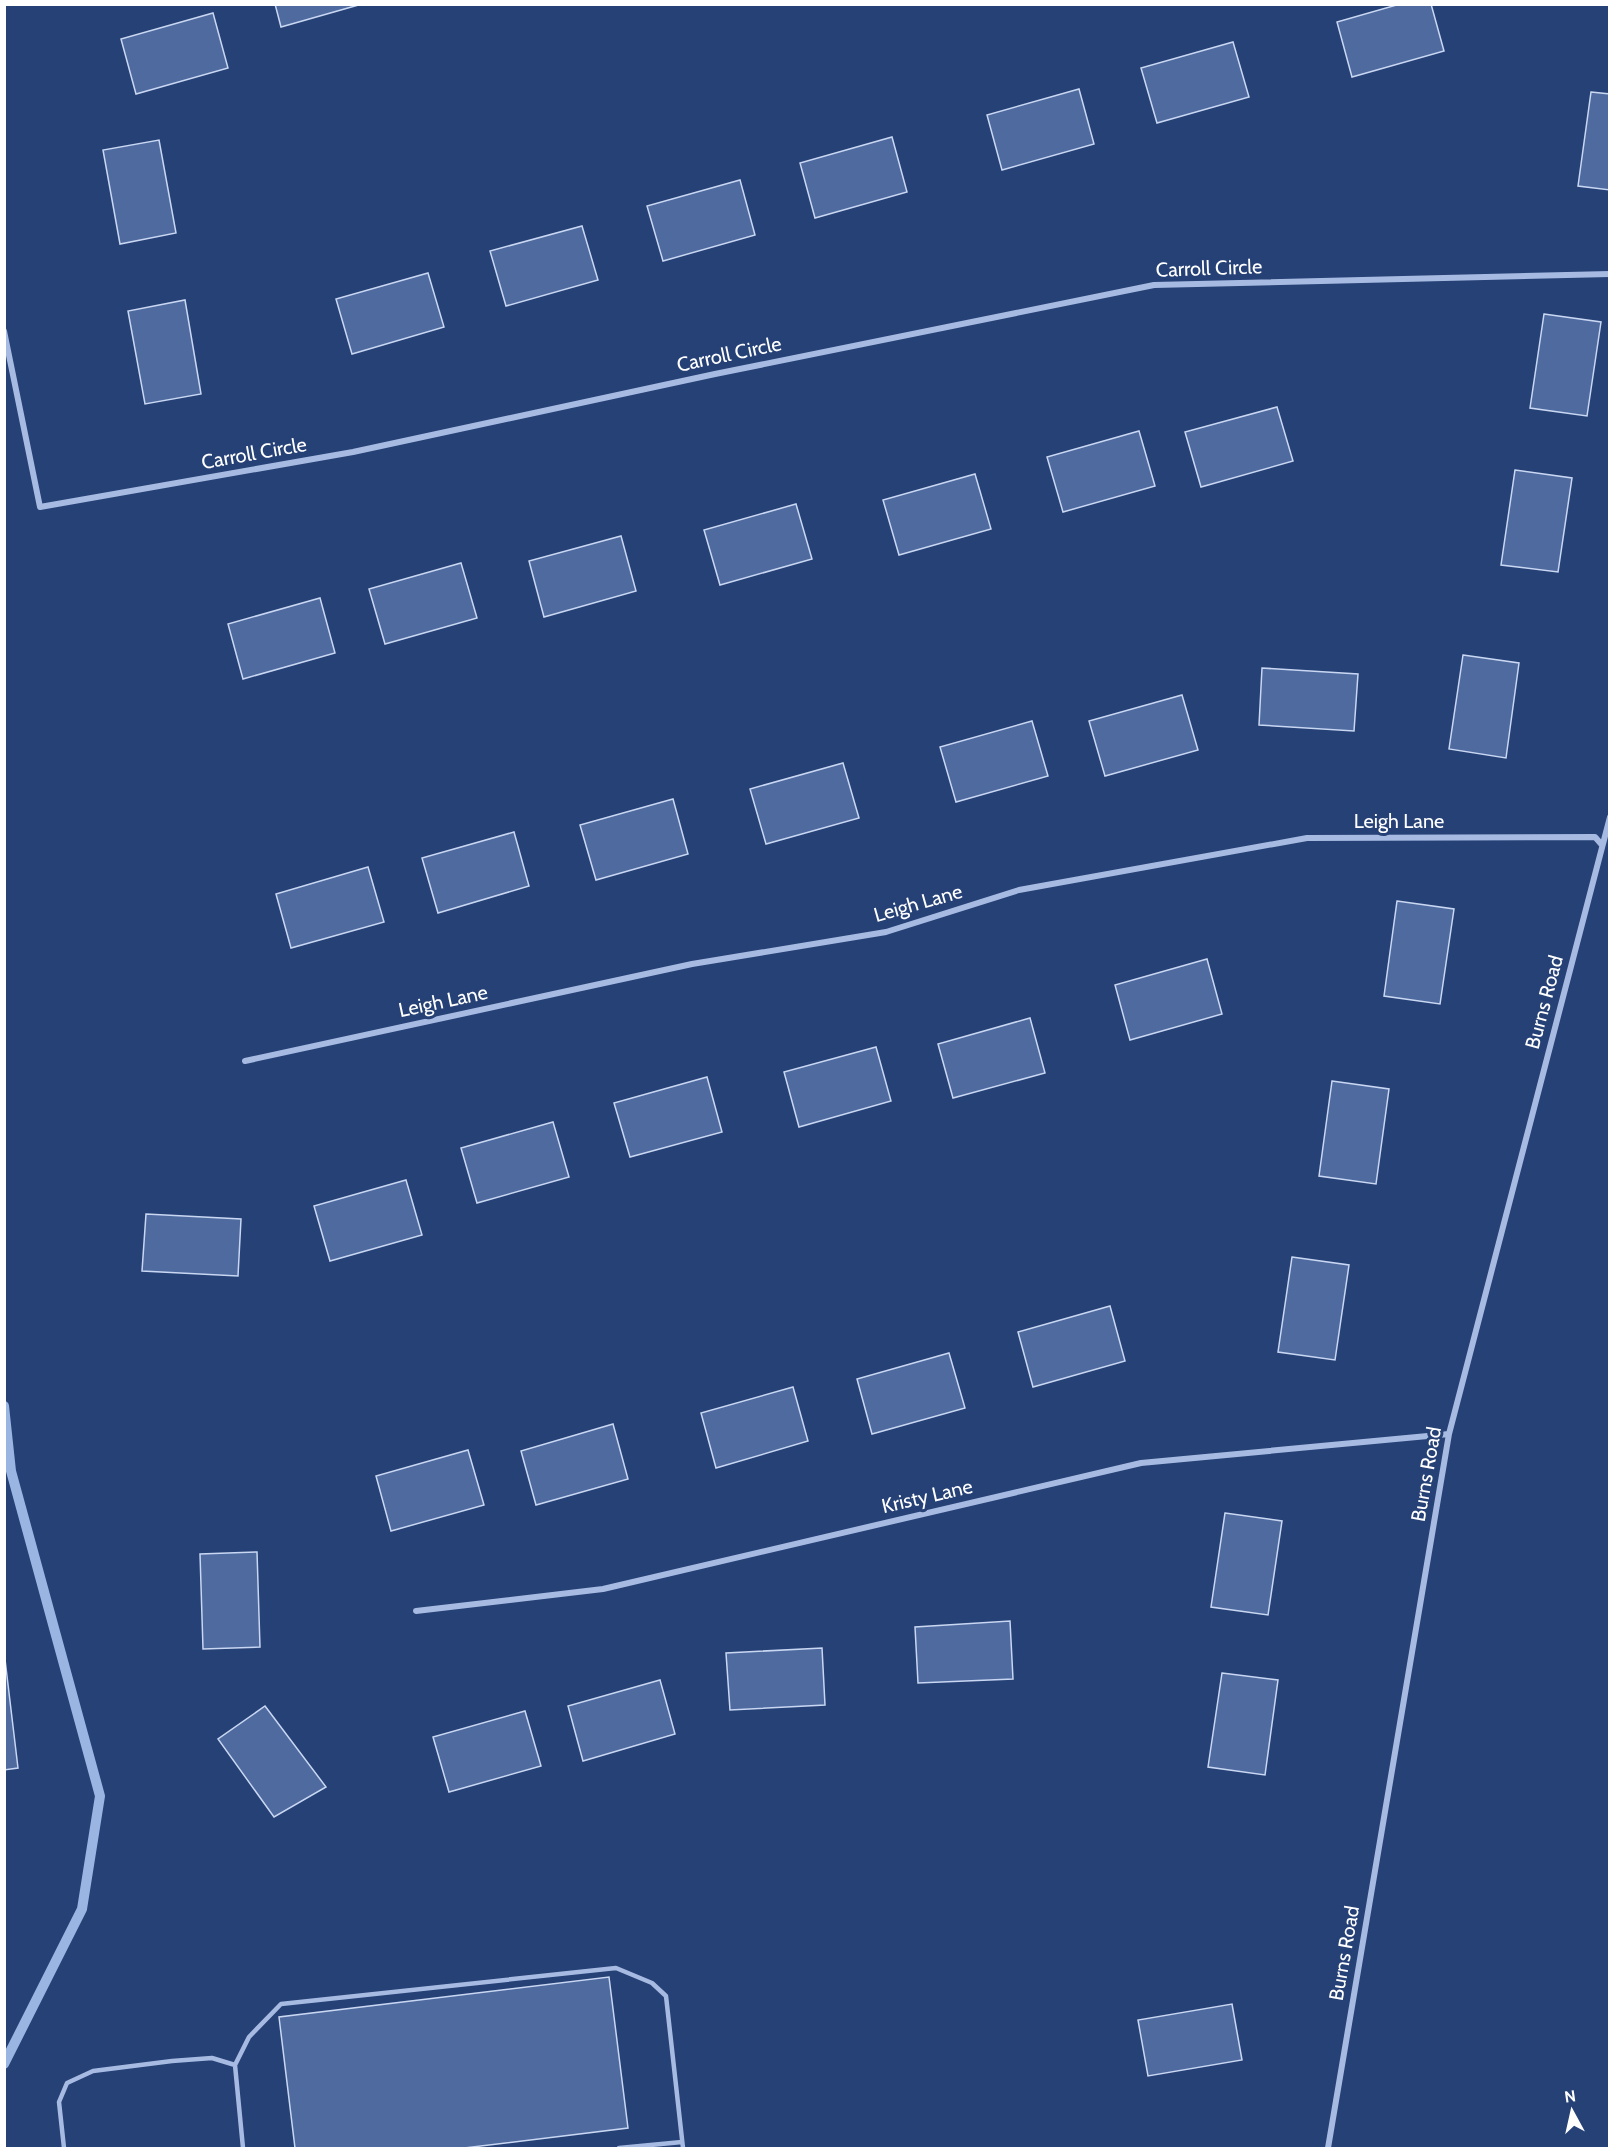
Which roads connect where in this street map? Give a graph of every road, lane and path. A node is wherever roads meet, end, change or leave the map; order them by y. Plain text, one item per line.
1 (1610, 274) edge
2 (4, 331) edge
3 (1610, 817) edge
4 (1602, 845) junction
5 (245, 1061) dead end
6 (1449, 1434) junction
7 (416, 1611) dead end
8 (235, 2065) junction
9 (682, 2142) junction
10 (64, 2148) edge
11 (243, 2148) edge
12 (619, 2148) edge
13 (683, 2148) edge
14 (1328, 2148) edge

1 - 2 street, Carroll Circle
3 - 4 street, Burns Road
4 - 5 street, Leigh Lane
4 - 6 street, Burns Road
6 - 7 street, Kristy Lane
6 - 14 street, Burns Road
8 - 9 lane
8 - 10 lane
8 - 11 lane
9 - 12 lane
9 - 13 lane

